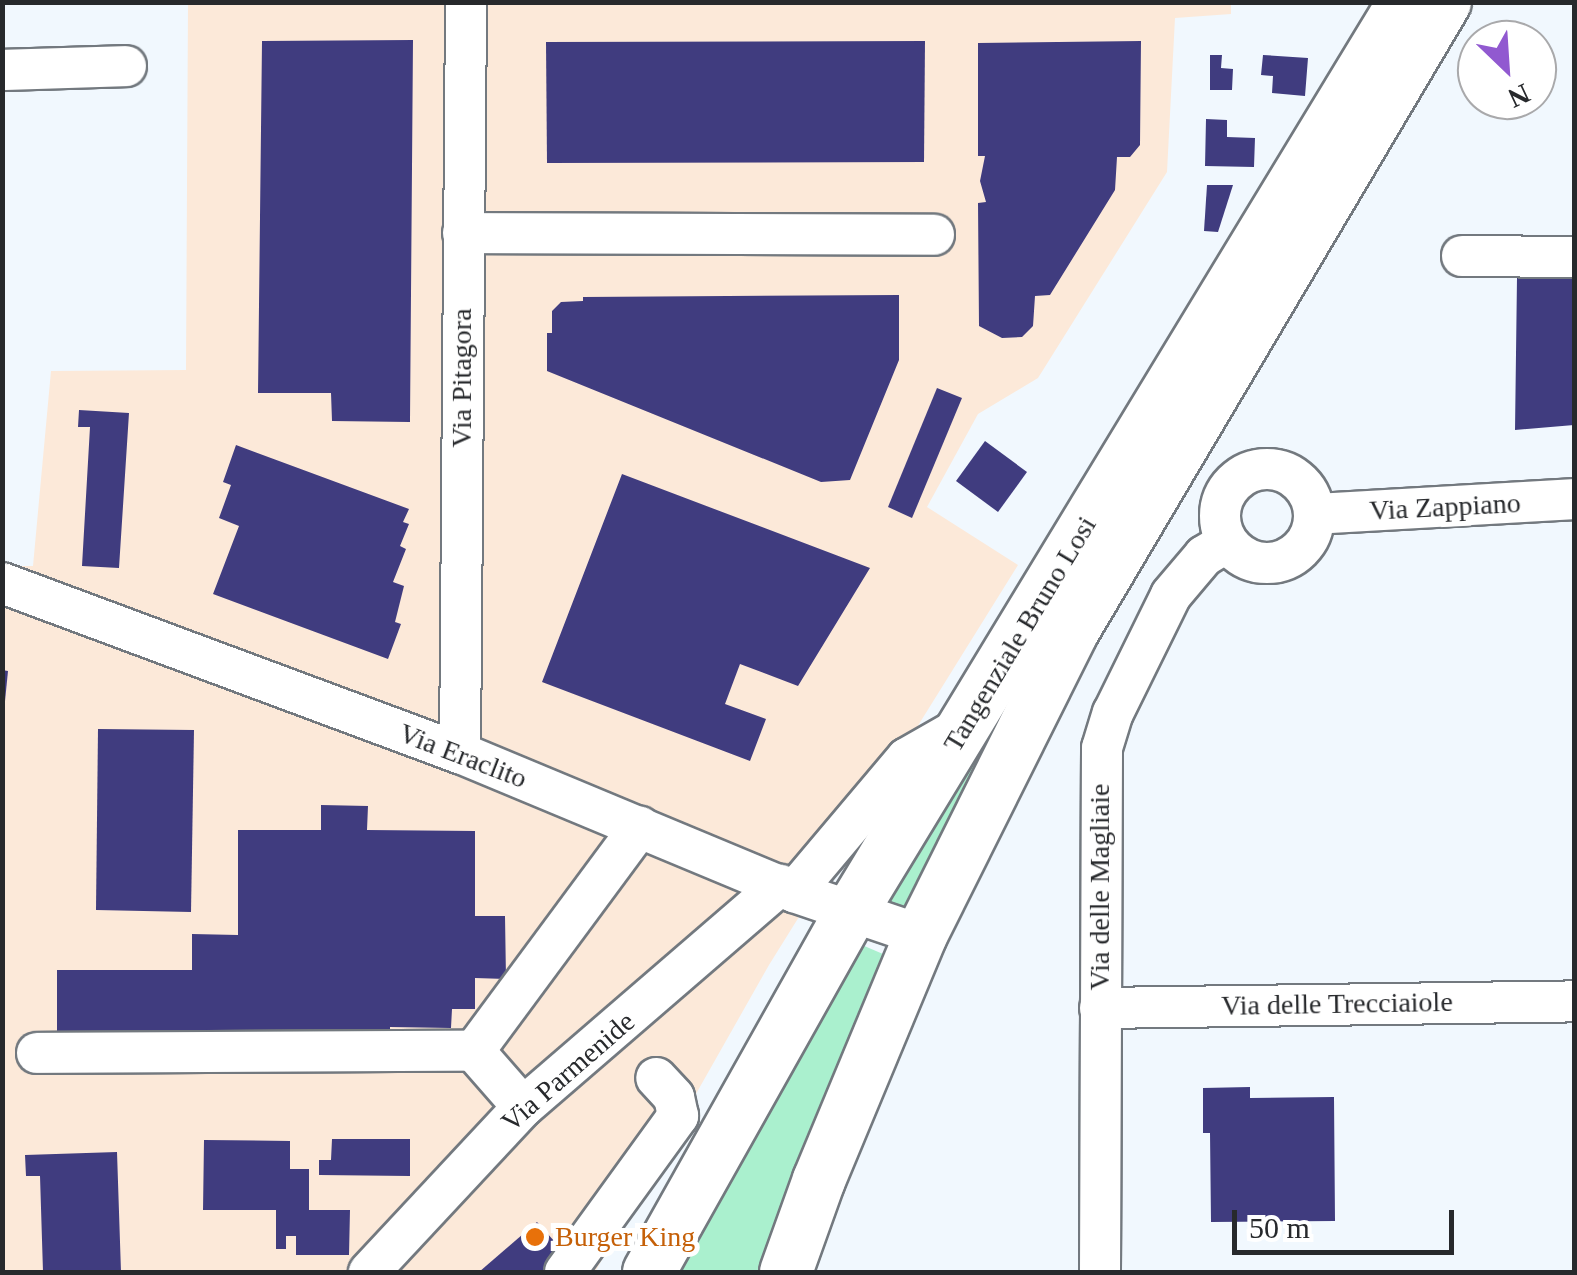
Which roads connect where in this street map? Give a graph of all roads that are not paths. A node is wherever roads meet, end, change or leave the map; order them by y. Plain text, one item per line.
1 (466, 2) edge
2 (1404, 2) edge
3 (1445, 2) edge
4 (126, 66) dead end
5 (2, 70) edge
6 (463, 233) junction
7 (934, 235) dead end
8 (1462, 256) dead end
9 (1574, 257) edge
10 (1574, 499) edge
11 (1315, 514) junction
12 (1227, 542) junction
13 (2, 583) edge
14 (964, 726) junction
15 (460, 753) junction
16 (640, 826) junction
17 (787, 889) junction
18 (853, 909) junction
19 (921, 936) junction
20 (1574, 1000) edge
21 (1100, 1008) junction
22 (474, 1051) junction
23 (37, 1053) dead end
24 (656, 1078) dead end
25 (523, 1108) junction
26 (369, 1272) edge
27 (566, 1272) edge
28 (649, 1272) edge
29 (786, 1272) edge
30 (1100, 1272) edge

1 - 6 street, Via Pitagora
2 - 14 main road, Tangenziale Bruno Losi
3 - 19 main road, Tangenziale Bruno Losi
4 - 5 street
6 - 7 street
6 - 15 street, Via Pitagora
8 - 9 street
10 - 11 street, Via Zappiano
11 - 12 street
11 - 12 street
12 - 21 street, Via delle Magliaie
13 - 15 street, Via Eraclito
14 - 17 street, Via Parmenide
14 - 18 main road, Tangenziale Bruno Losi
15 - 16 street, Via Eraclito
16 - 17 street, Via Eraclito
16 - 22 street
17 - 18 street, Via Eraclito
17 - 25 street, Via Parmenide
18 - 19 street, Via Eraclito
18 - 28 main road, Tangenziale Bruno Losi
19 - 29 main road, Tangenziale Bruno Losi
20 - 21 street, Via delle Trecciaiole
21 - 30 street, Via delle Magliaie
22 - 23 street
22 - 25 street
24 - 27 street
25 - 26 street, Via Parmenide

